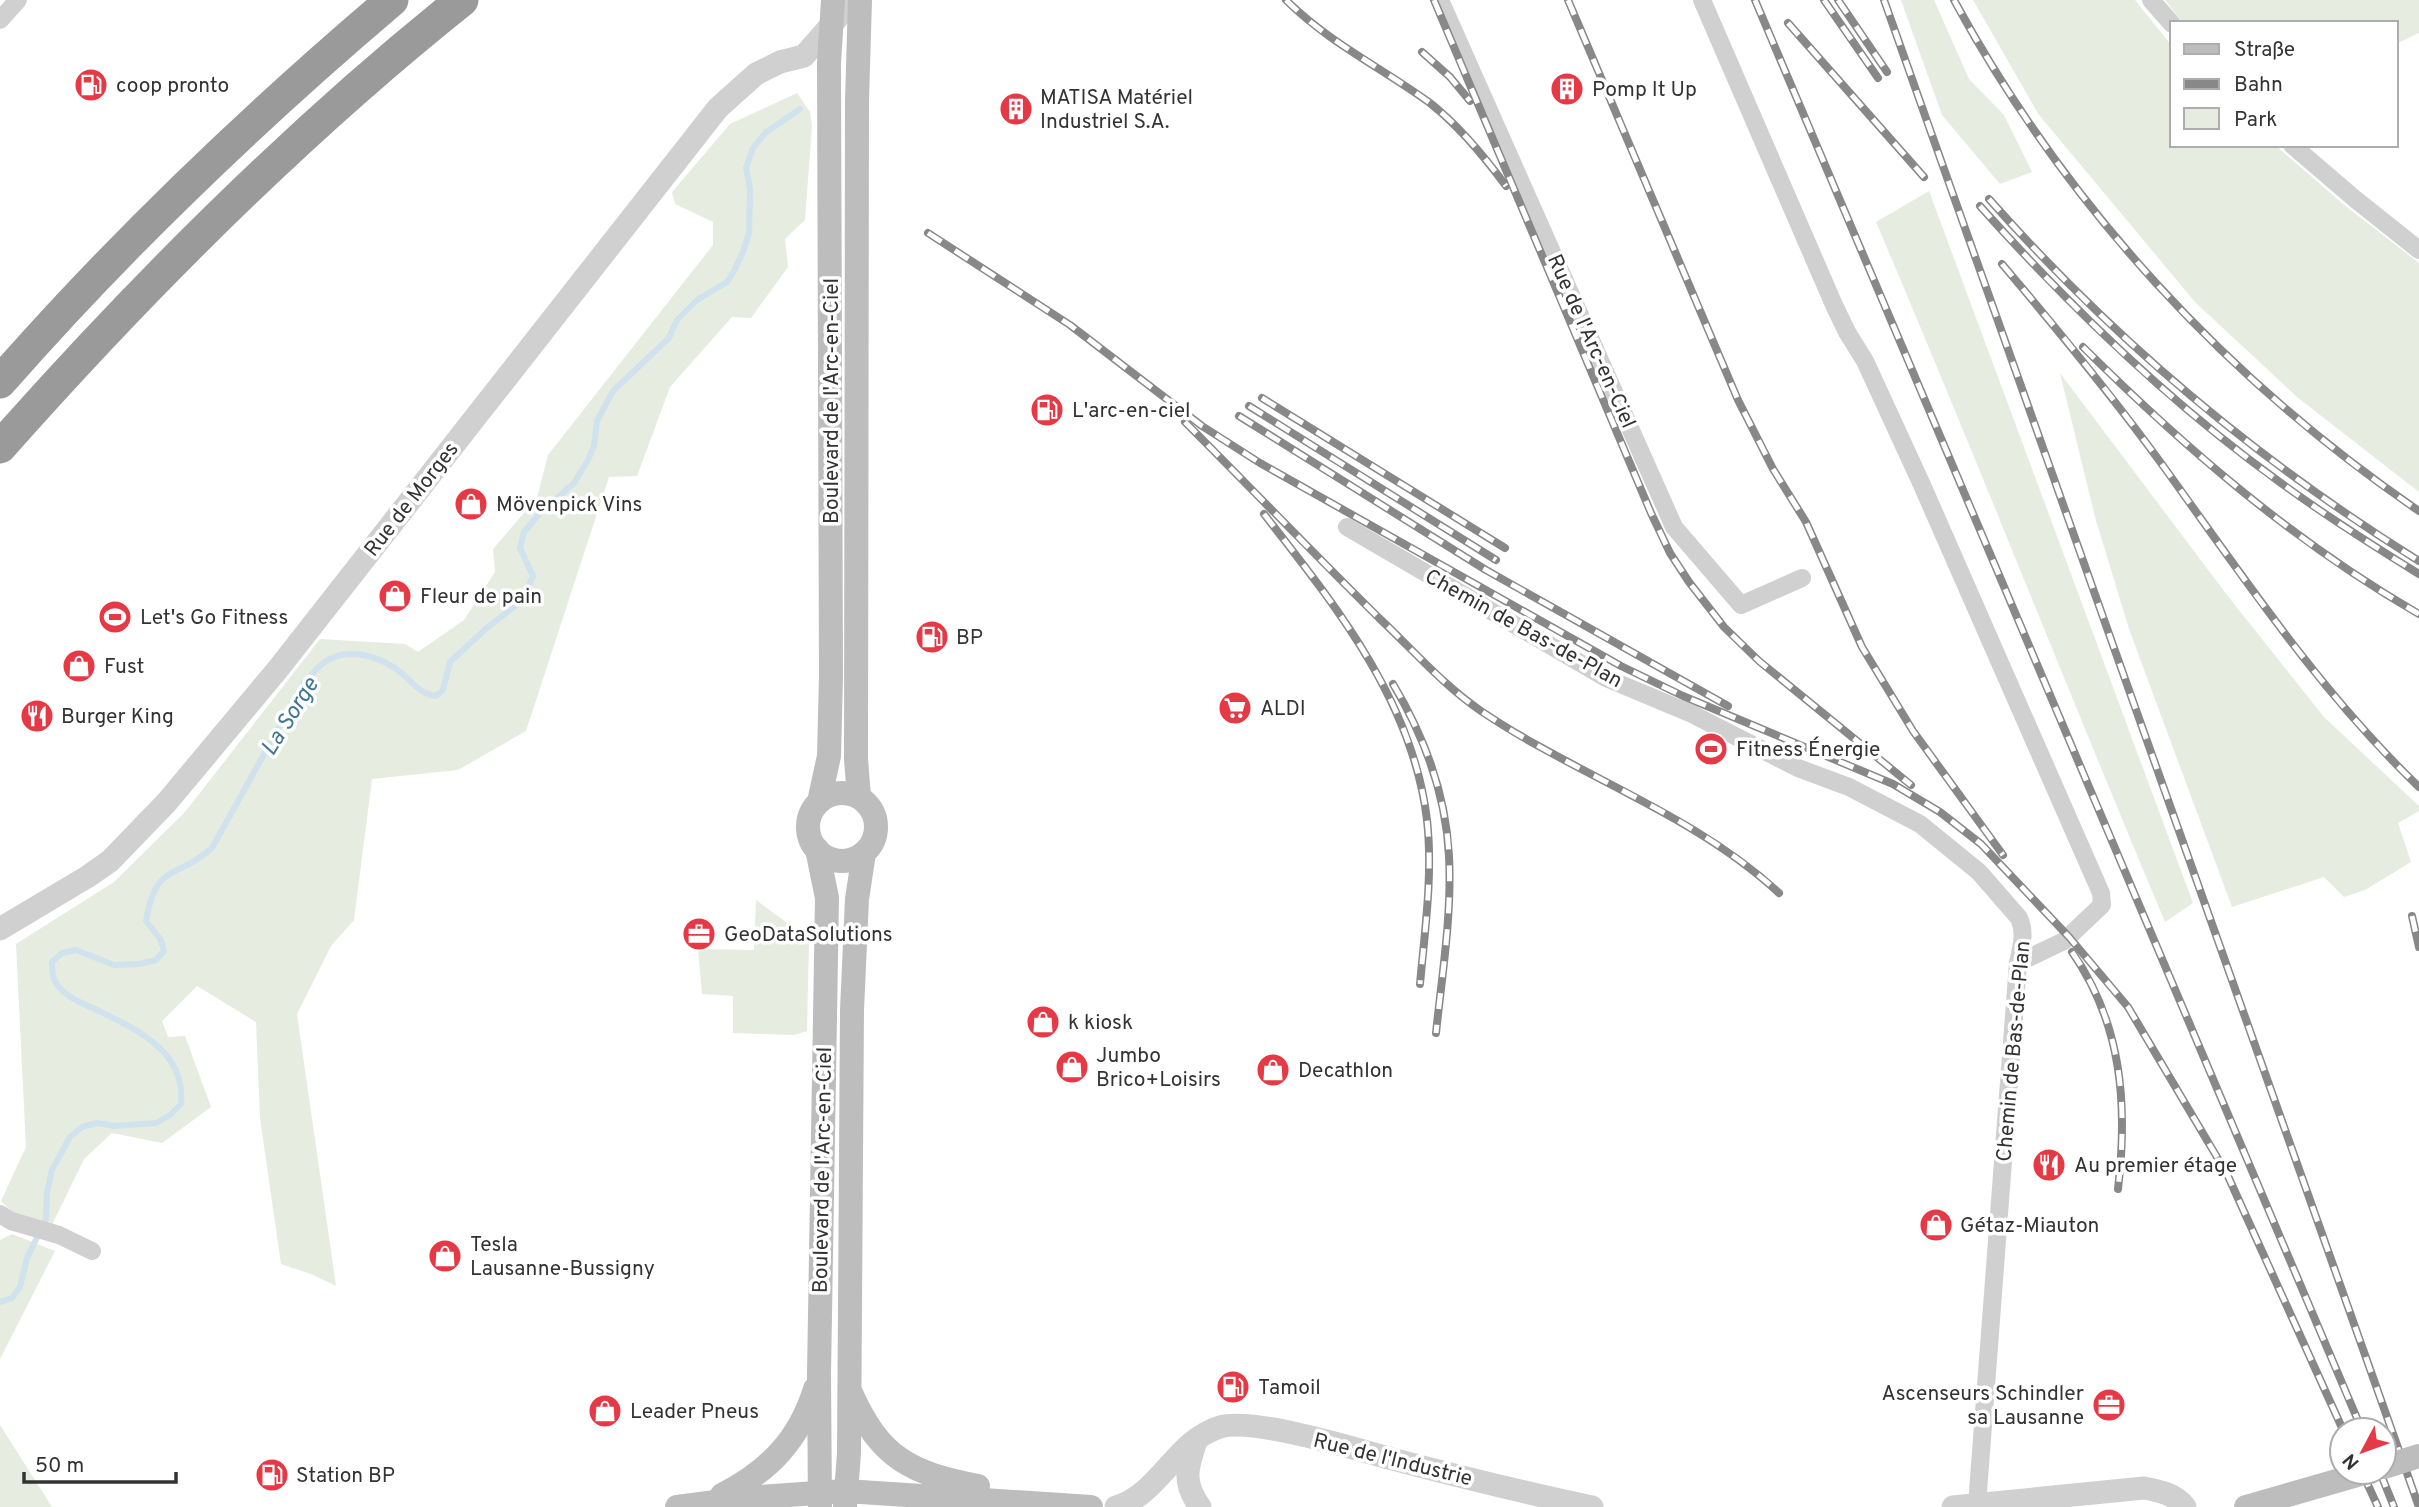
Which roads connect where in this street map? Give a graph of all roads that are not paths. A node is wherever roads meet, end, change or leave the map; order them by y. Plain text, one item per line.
1 (18, 0) edge
2 (392, 0) edge
3 (462, 0) edge
4 (853, 0) edge
5 (860, 0) edge
6 (1440, 0) edge
7 (1702, 0) edge
8 (2151, 0) edge
9 (833, 10) edge
10 (0, 20) edge
11 (2170, 22) edge
12 (804, 56) junction
13 (829, 63) junction
14 (857, 101) junction
15 (2294, 147) edge
16 (2419, 250) edge
17 (0, 382) edge
18 (0, 447) edge
19 (1347, 527) dead end
20 (1802, 578) dead end
21 (859, 797) junction
22 (819, 802) junction
23 (817, 849) junction
24 (864, 853) junction
25 (0, 929) edge
26 (2018, 963) junction
27 (5, 1217) edge
28 (92, 1251) dead end
29 (819, 1374) junction
30 (849, 1390) junction
31 (1196, 1441) junction
32 (2419, 1456) edge
33 (2398, 1463) edge
34 (2328, 1483) edge
35 (845, 1499) edge
36 (820, 1500) edge
37 (709, 1502) junction
38 (1977, 1505) junction
39 (1082, 1506) edge
40 (677, 1507) edge
41 (1091, 1507) edge
42 (1116, 1507) edge
43 (1200, 1507) edge
44 (1592, 1507) edge
45 (1953, 1507) edge
46 (2185, 1507) edge
47 (2246, 1507) edge

1 - 10 street
2 - 17 highway
3 - 18 highway
4 - 9 street
5 - 14 main road, Boulevard de l'Arc-en-Ciel
6 - 20 street, Rue de l'Arc-en-Ciel
7 - 26 street
8 - 11 street
9 - 12 street
9 - 13 main road, Boulevard de l'Arc-en-Ciel
12 - 13 street
12 - 25 street, Rue de Morges
13 - 14 street
13 - 22 main road, Boulevard de l'Arc-en-Ciel
14 - 21 main road, Boulevard de l'Arc-en-Ciel
15 - 16 street
19 - 26 street, Chemin de Bas-de-Plan
21 - 22 main road
21 - 24 main road
22 - 23 main road
23 - 24 main road
23 - 29 main road, Boulevard de l'Arc-en-Ciel
24 - 30 main road, Boulevard de l'Arc-en-Ciel
26 - 38 street, Chemin de Bas-de-Plan
27 - 28 street
29 - 36 main road, Boulevard de l'Arc-en-Ciel
29 - 37 main road
30 - 35 main road, Boulevard de l'Arc-en-Ciel
30 - 39 main road
31 - 42 street, Rue de l'Industrie
31 - 43 street
31 - 44 street, Rue de l'Industrie
32 - 33 main road, bridge
34 - 47 main road, bridge
35 - 36 main road
35 - 39 main road
36 - 37 main road
37 - 40 main road
38 - 45 street
38 - 46 street
39 - 41 main road

